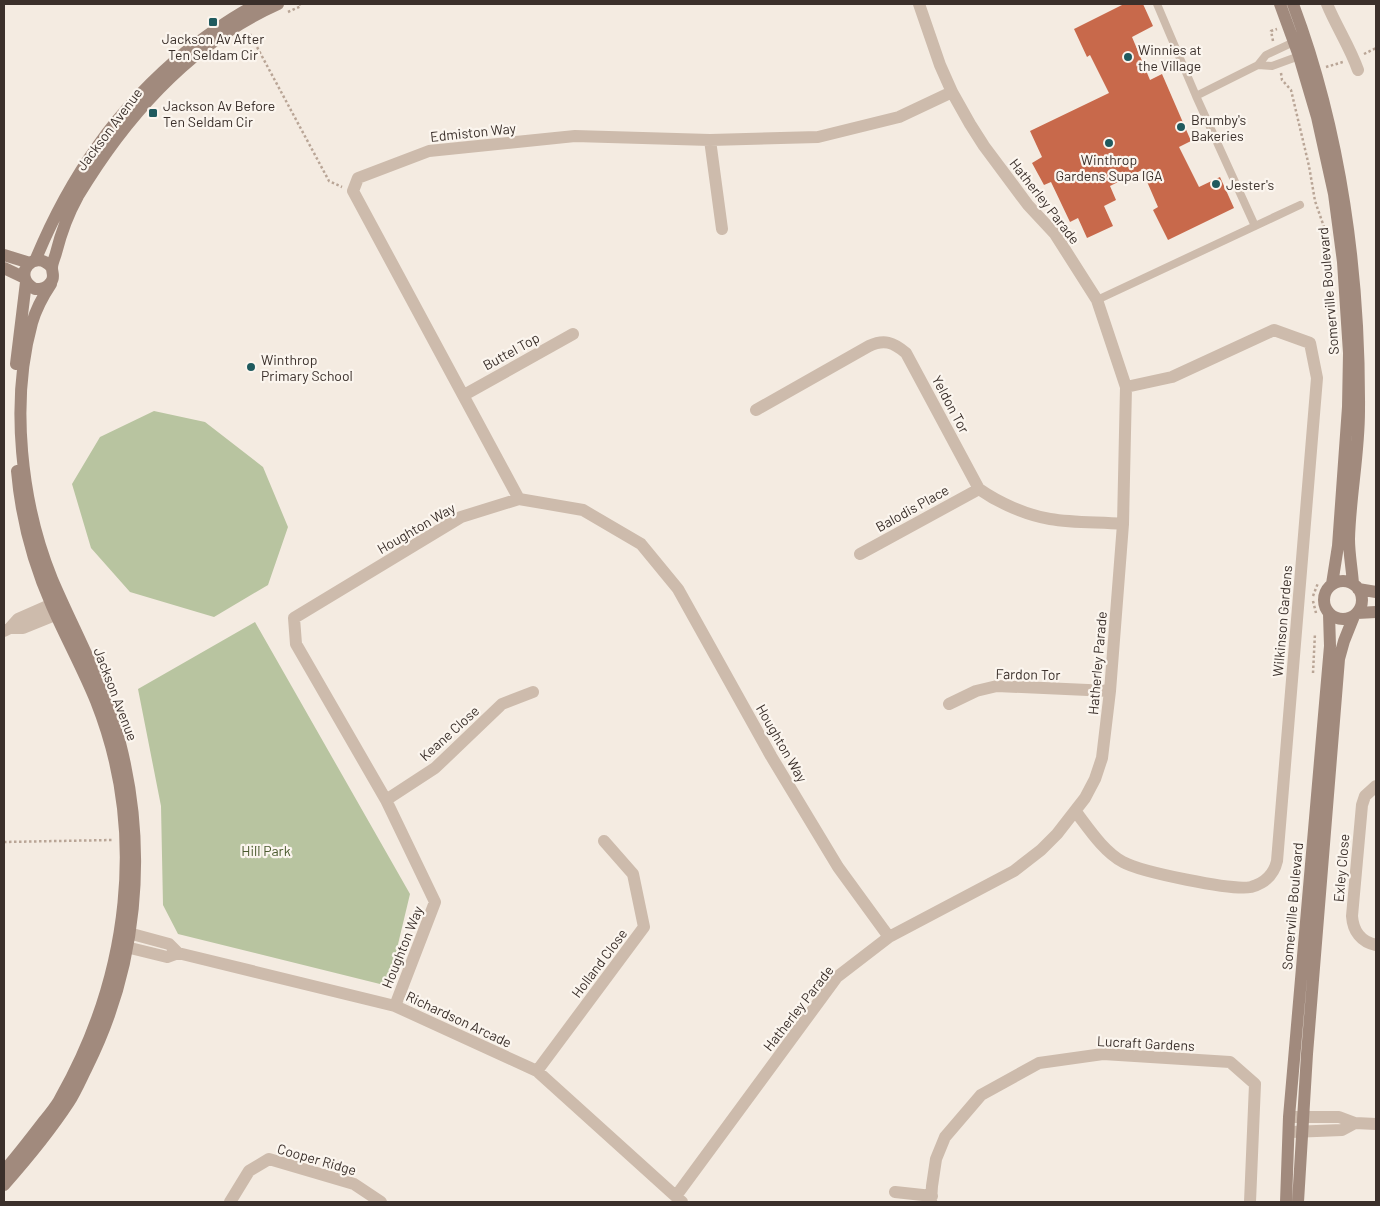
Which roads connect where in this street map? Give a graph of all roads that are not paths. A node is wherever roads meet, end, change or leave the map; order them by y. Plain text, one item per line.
1 (258, 4) edge
2 (919, 4) edge
3 (1157, 4) edge
4 (1280, 4) edge
5 (1293, 4) edge
6 (1327, 4) edge
7 (281, 9) edge
8 (1300, 40) junction
9 (1305, 55) junction
10 (1258, 65) junction
11 (1356, 65) road end
12 (952, 92) junction
13 (1196, 96) junction
14 (710, 140) junction
15 (1300, 205) dead end
16 (1255, 226) junction
17 (722, 229) dead end
18 (4, 255) edge
19 (32, 262) junction
20 (4, 268) edge
21 (52, 268) junction
22 (26, 280) junction
23 (50, 284) junction
24 (1097, 300) junction
25 (573, 334) dead end
26 (1126, 387) junction
27 (464, 395) junction
28 (756, 410) dead end
29 (980, 488) junction
30 (519, 499) junction
31 (1123, 524) junction
32 (860, 554) dead end
33 (1326, 582) junction
34 (1356, 587) junction
35 (1376, 592) edge
36 (58, 608) junction
37 (1376, 612) edge
38 (1322, 613) junction
39 (1355, 615) junction
40 (7, 630) edge
41 (1110, 690) junction
42 (534, 692) dead end
43 (949, 704) dead end
44 (1376, 786) edge
45 (386, 800) junction
46 (1076, 812) junction
47 (604, 841) dead end
48 (126, 932) junction
49 (889, 937) junction
50 (1376, 945) edge
51 (123, 946) junction
52 (178, 953) junction
53 (394, 1006) junction
54 (537, 1071) junction
55 (1303, 1116) junction
56 (1289, 1117) junction
57 (1355, 1123) junction
58 (1376, 1124) edge
59 (1288, 1132) junction
60 (1302, 1132) junction
61 (4, 1171) edge
62 (4, 1185) edge
63 (895, 1192) dead end
64 (679, 1199) edge
65 (932, 1199) edge
66 (230, 1202) edge
67 (381, 1202) edge
68 (1250, 1202) edge
69 (1286, 1202) edge
70 (1298, 1202) edge

1 - 19 street, Jackson Avenue
2 - 12 street, Hatherley Parade
3 - 13 lane
4 - 8 street, Somerville Boulevard
5 - 8 street, Somerville Boulevard
6 - 11 street
7 - 21 street, Jackson Avenue
8 - 9 street, Somerville Boulevard
8 - 10 lane
9 - 10 lane
9 - 33 street, Somerville Boulevard
9 - 34 street, Somerville Boulevard
10 - 13 lane
12 - 14 street, Edmiston Way
12 - 24 street, Hatherley Parade
13 - 16 lane
14 - 17 street
14 - 27 street, Edmiston Way
15 - 16 lane
16 - 24 lane
18 - 19 street
19 - 21 street
19 - 22 street
20 - 22 street
21 - 23 street
22 - 23 street
22 - 36 street, Jackson Avenue
23 - 36 street, Jackson Avenue
24 - 26 street, Hatherley Parade
25 - 27 street, Buttel Top
26 - 31 street, Hatherley Parade
26 - 46 street, Wilkinson Gardens
27 - 30 street
28 - 29 street, Yeldon Tor
29 - 31 street, Yeldon Tor
29 - 32 street, Balodis Place
30 - 45 street, Houghton Way
30 - 49 street, Houghton Way
31 - 41 street, Hatherley Parade
33 - 34 street
33 - 38 street
34 - 35 street
34 - 39 street
36 - 40 street
36 - 48 street, Jackson Avenue
36 - 48 street, Jackson Avenue
37 - 39 street
38 - 39 street
38 - 56 street, Somerville Boulevard
39 - 55 street, Somerville Boulevard
41 - 43 street, Fardon Tor
41 - 46 street, Hatherley Parade
42 - 45 street, Keane Close
44 - 50 street, Exley Close
45 - 53 street, Houghton Way
46 - 49 street, Hatherley Parade
47 - 54 street, Holland Close
48 - 51 street, Jackson Avenue
48 - 52 street
49 - 64 street, Hatherley Parade
51 - 52 street, Richardson Arcade
51 - 61 street, Jackson Avenue
51 - 62 street, Jackson Avenue
52 - 53 street, Richardson Arcade
53 - 54 street, Richardson Arcade
54 - 64 street, Richardson Arcade
55 - 56 street
55 - 57 street
55 - 60 street, Somerville Boulevard
56 - 59 street, Somerville Boulevard
57 - 58 street
57 - 60 street
59 - 60 street
59 - 69 street, Somerville Boulevard
60 - 70 street, Somerville Boulevard
63 - 65 street
65 - 68 street, Lucraft Gardens
66 - 67 street, Cooper Ridge

